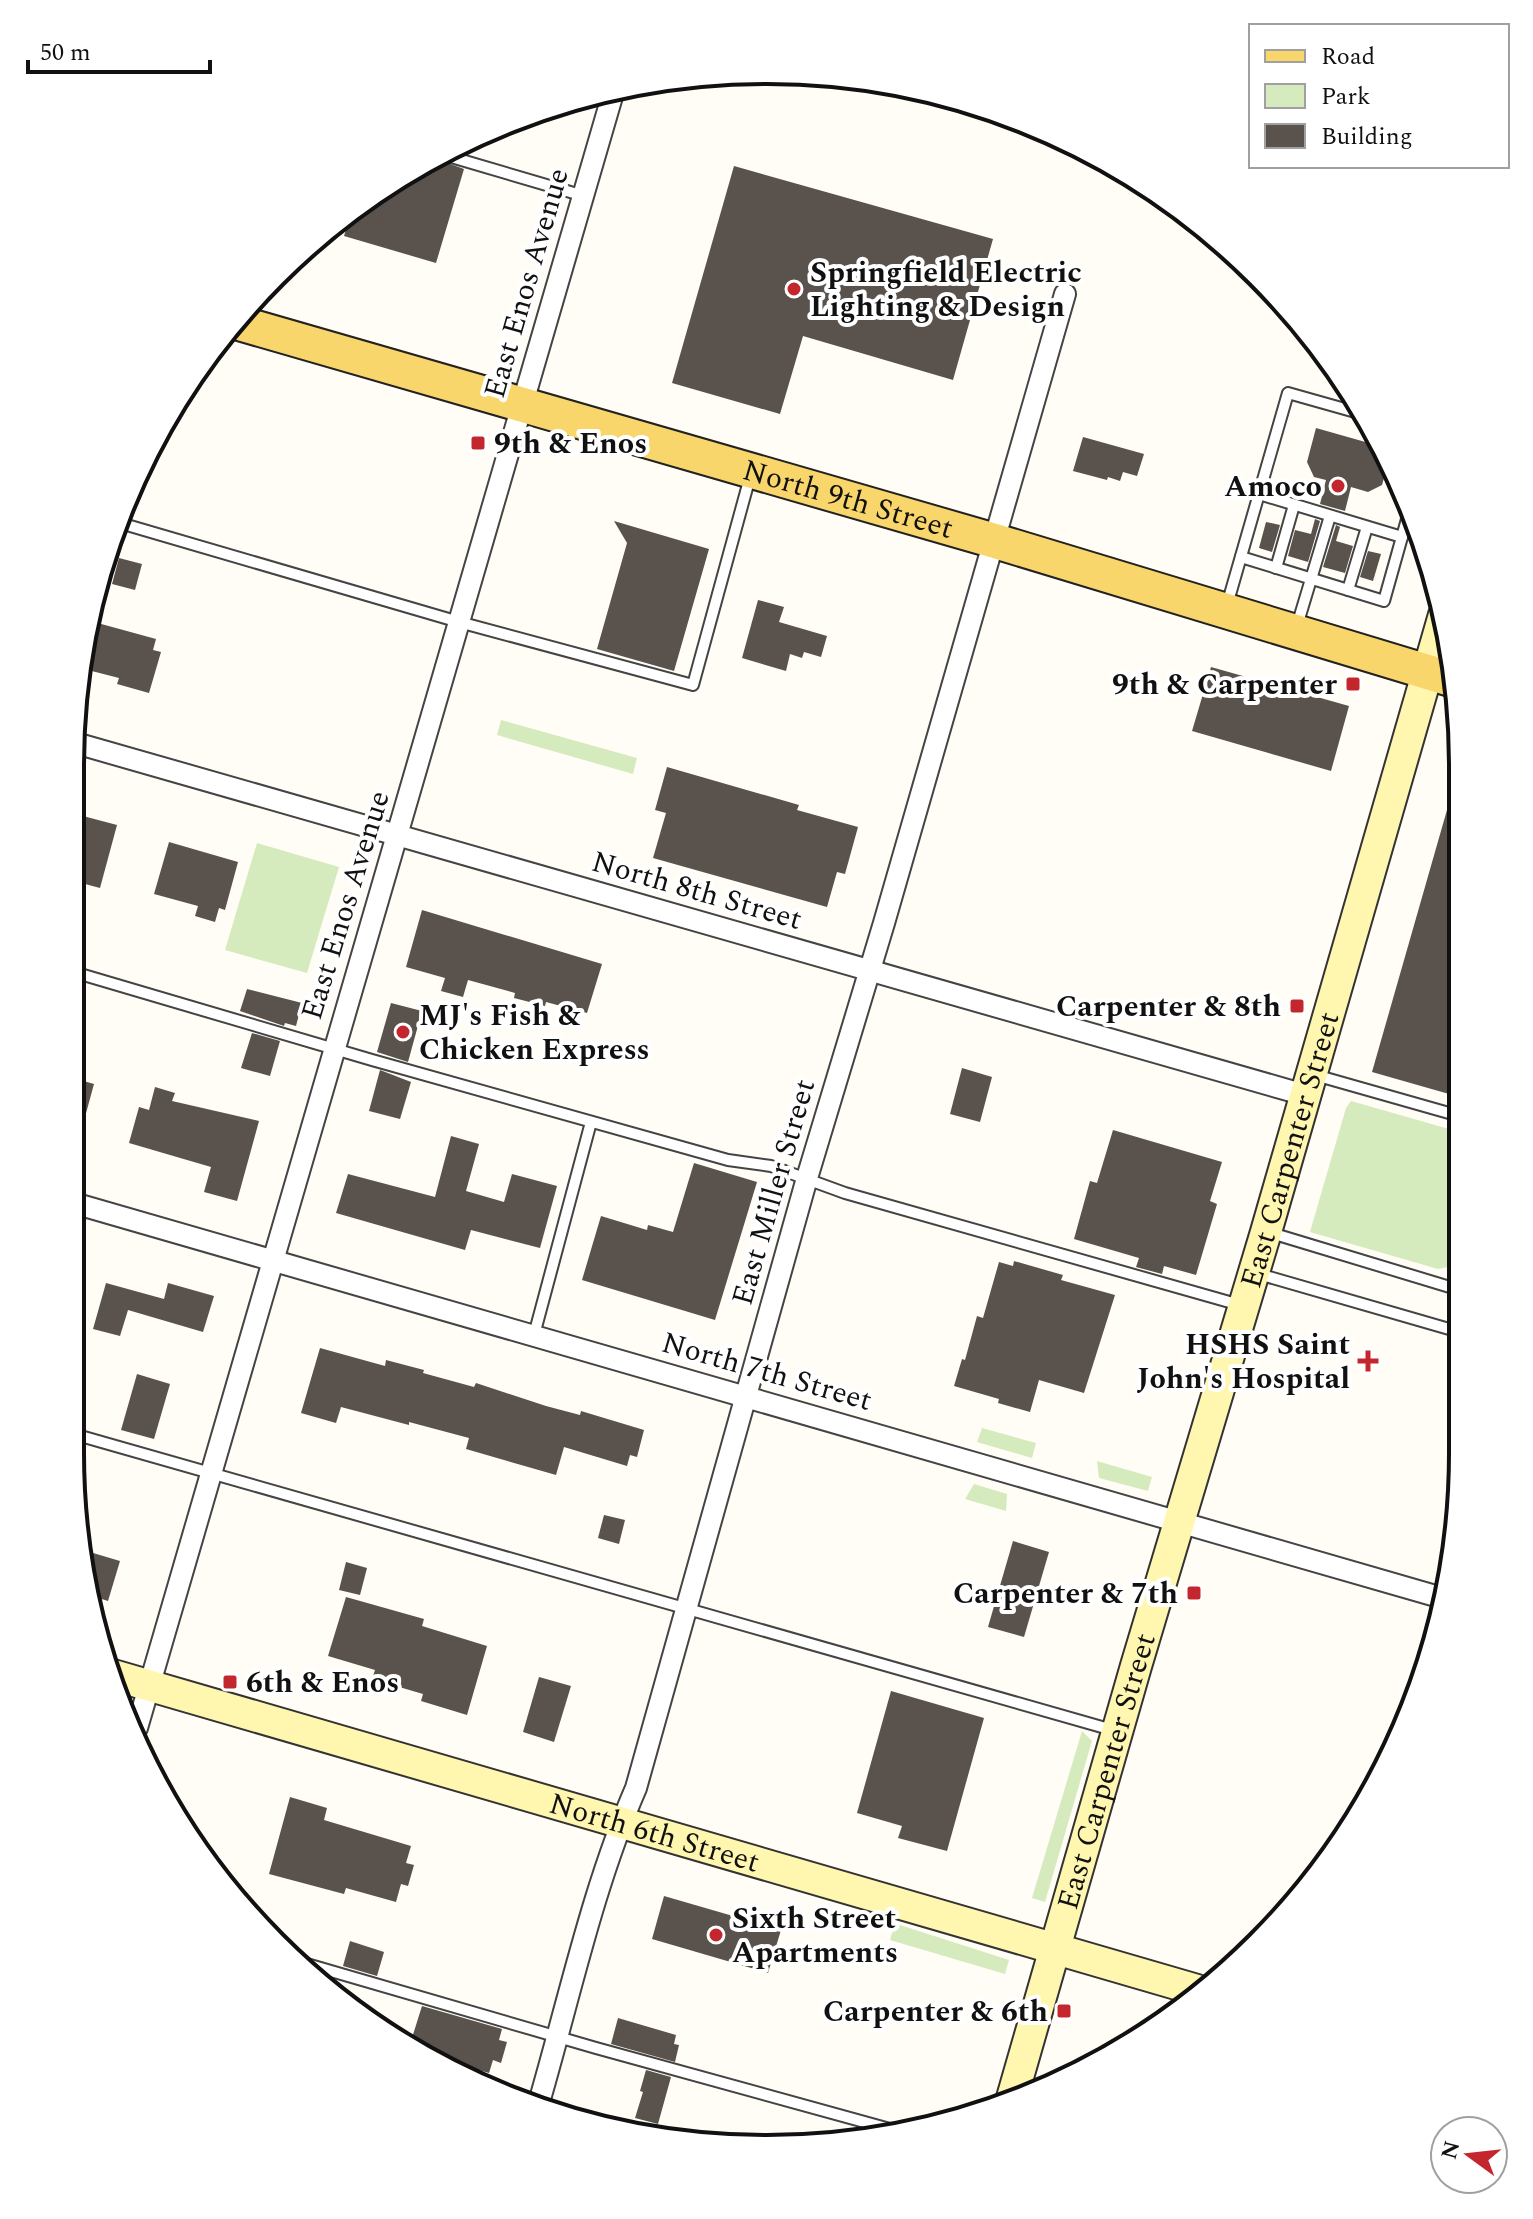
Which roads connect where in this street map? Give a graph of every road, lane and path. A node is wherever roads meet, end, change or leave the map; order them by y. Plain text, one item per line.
1 (610, 102) edge
2 (456, 159) edge
3 (584, 196) junction
4 (1065, 294) dead end
5 (246, 325) edge
6 (523, 405) junction
7 (1349, 410) edge
8 (752, 471) junction
9 (1259, 494) junction
10 (1294, 505) junction
11 (1330, 516) junction
12 (128, 525) edge
13 (1405, 526) edge
14 (1367, 527) junction
15 (1402, 537) junction
16 (995, 541) junction
17 (1241, 557) junction
18 (1276, 568) junction
19 (1311, 578) junction
20 (1348, 590) junction
21 (1225, 610) junction
22 (459, 622) junction
23 (1295, 632) junction
24 (1441, 676) edge
25 (84, 746) edge
26 (396, 835) junction
27 (870, 970) junction
28 (84, 975) edge
29 (333, 1048) junction
30 (1308, 1085) junction
31 (1449, 1114) edge
32 (591, 1122) junction
33 (807, 1178) junction
34 (84, 1206) edge
35 (1266, 1232) junction
36 (273, 1261) junction
37 (1253, 1273) junction
38 (1449, 1288) edge
39 (1243, 1306) junction
40 (1449, 1329) edge
41 (534, 1335) junction
42 (746, 1396) junction
43 (84, 1437) edge
44 (210, 1472) junction
45 (1179, 1522) junction
46 (1434, 1595) edge
47 (688, 1607) junction
48 (122, 1678) edge
49 (149, 1685) junction
50 (139, 1721) edge
51 (1118, 1731) junction
52 (621, 1823) junction
53 (1055, 1949) junction
54 (317, 1967) edge
55 (1190, 1988) edge
56 (558, 2037) junction
57 (1015, 2088) edge
58 (541, 2097) edge
59 (878, 2126) edge

1 - 3 street, East Enos Avenue
2 - 3 lane
3 - 6 street, East Enos Avenue
4 - 16 street, East Miller Street
5 - 6 main road, North 9th Street
6 - 8 main road, North 9th Street
6 - 22 street, East Enos Avenue
7 - 9 lane
8 - 16 main road, North 9th Street
8 - 22 lane
9 - 10 lane
9 - 17 lane
10 - 11 lane
10 - 18 lane
11 - 14 lane
11 - 19 lane
12 - 22 lane
13 - 15 lane
14 - 15 lane
14 - 20 lane
15 - 20 lane
16 - 21 main road, North 9th Street
16 - 27 street, East Miller Street
17 - 18 lane
17 - 21 lane
18 - 19 lane
19 - 20 lane
19 - 23 lane
21 - 23 main road, North 9th Street
22 - 26 street, East Enos Avenue
23 - 24 main road, North 9th Street
24 - 30 street, East Carpenter Street
25 - 26 street, North 8th Street
26 - 27 street, North 8th Street
26 - 29 street, East Enos Avenue
27 - 30 street, North 8th Street
27 - 33 street, East Miller Street
28 - 29 lane
29 - 32 lane
29 - 36 street, East Enos Avenue
30 - 31 lane
30 - 35 street, East Carpenter Street
32 - 33 lane
32 - 41 lane
33 - 39 lane
33 - 42 street, East Miller Street
34 - 36 street, North 7th Street
35 - 37 street, East Carpenter Street
35 - 38 lane
36 - 41 street, North 7th Street
36 - 44 street, East Enos Avenue
37 - 39 street, East Carpenter Street
37 - 40 lane
39 - 45 street, East Carpenter Street
41 - 42 street, North 7th Street
42 - 45 street, North 7th Street
42 - 47 street, East Miller Street
43 - 44 lane
44 - 47 lane
44 - 49 street, East Enos Avenue
45 - 46 street, North 7th Street
45 - 51 street, East Carpenter Street
47 - 51 lane
47 - 52 street, East Miller Street
48 - 49 street, North 6th Street
49 - 50 street, East Enos Avenue
49 - 52 street, North 6th Street
51 - 53 street, East Carpenter Street
52 - 53 street, North 6th Street
52 - 56 street, East Miller Street
53 - 55 street, North 6th Street
53 - 57 street, East Carpenter Street
54 - 56 lane
56 - 58 street, East Miller Street
56 - 59 lane

